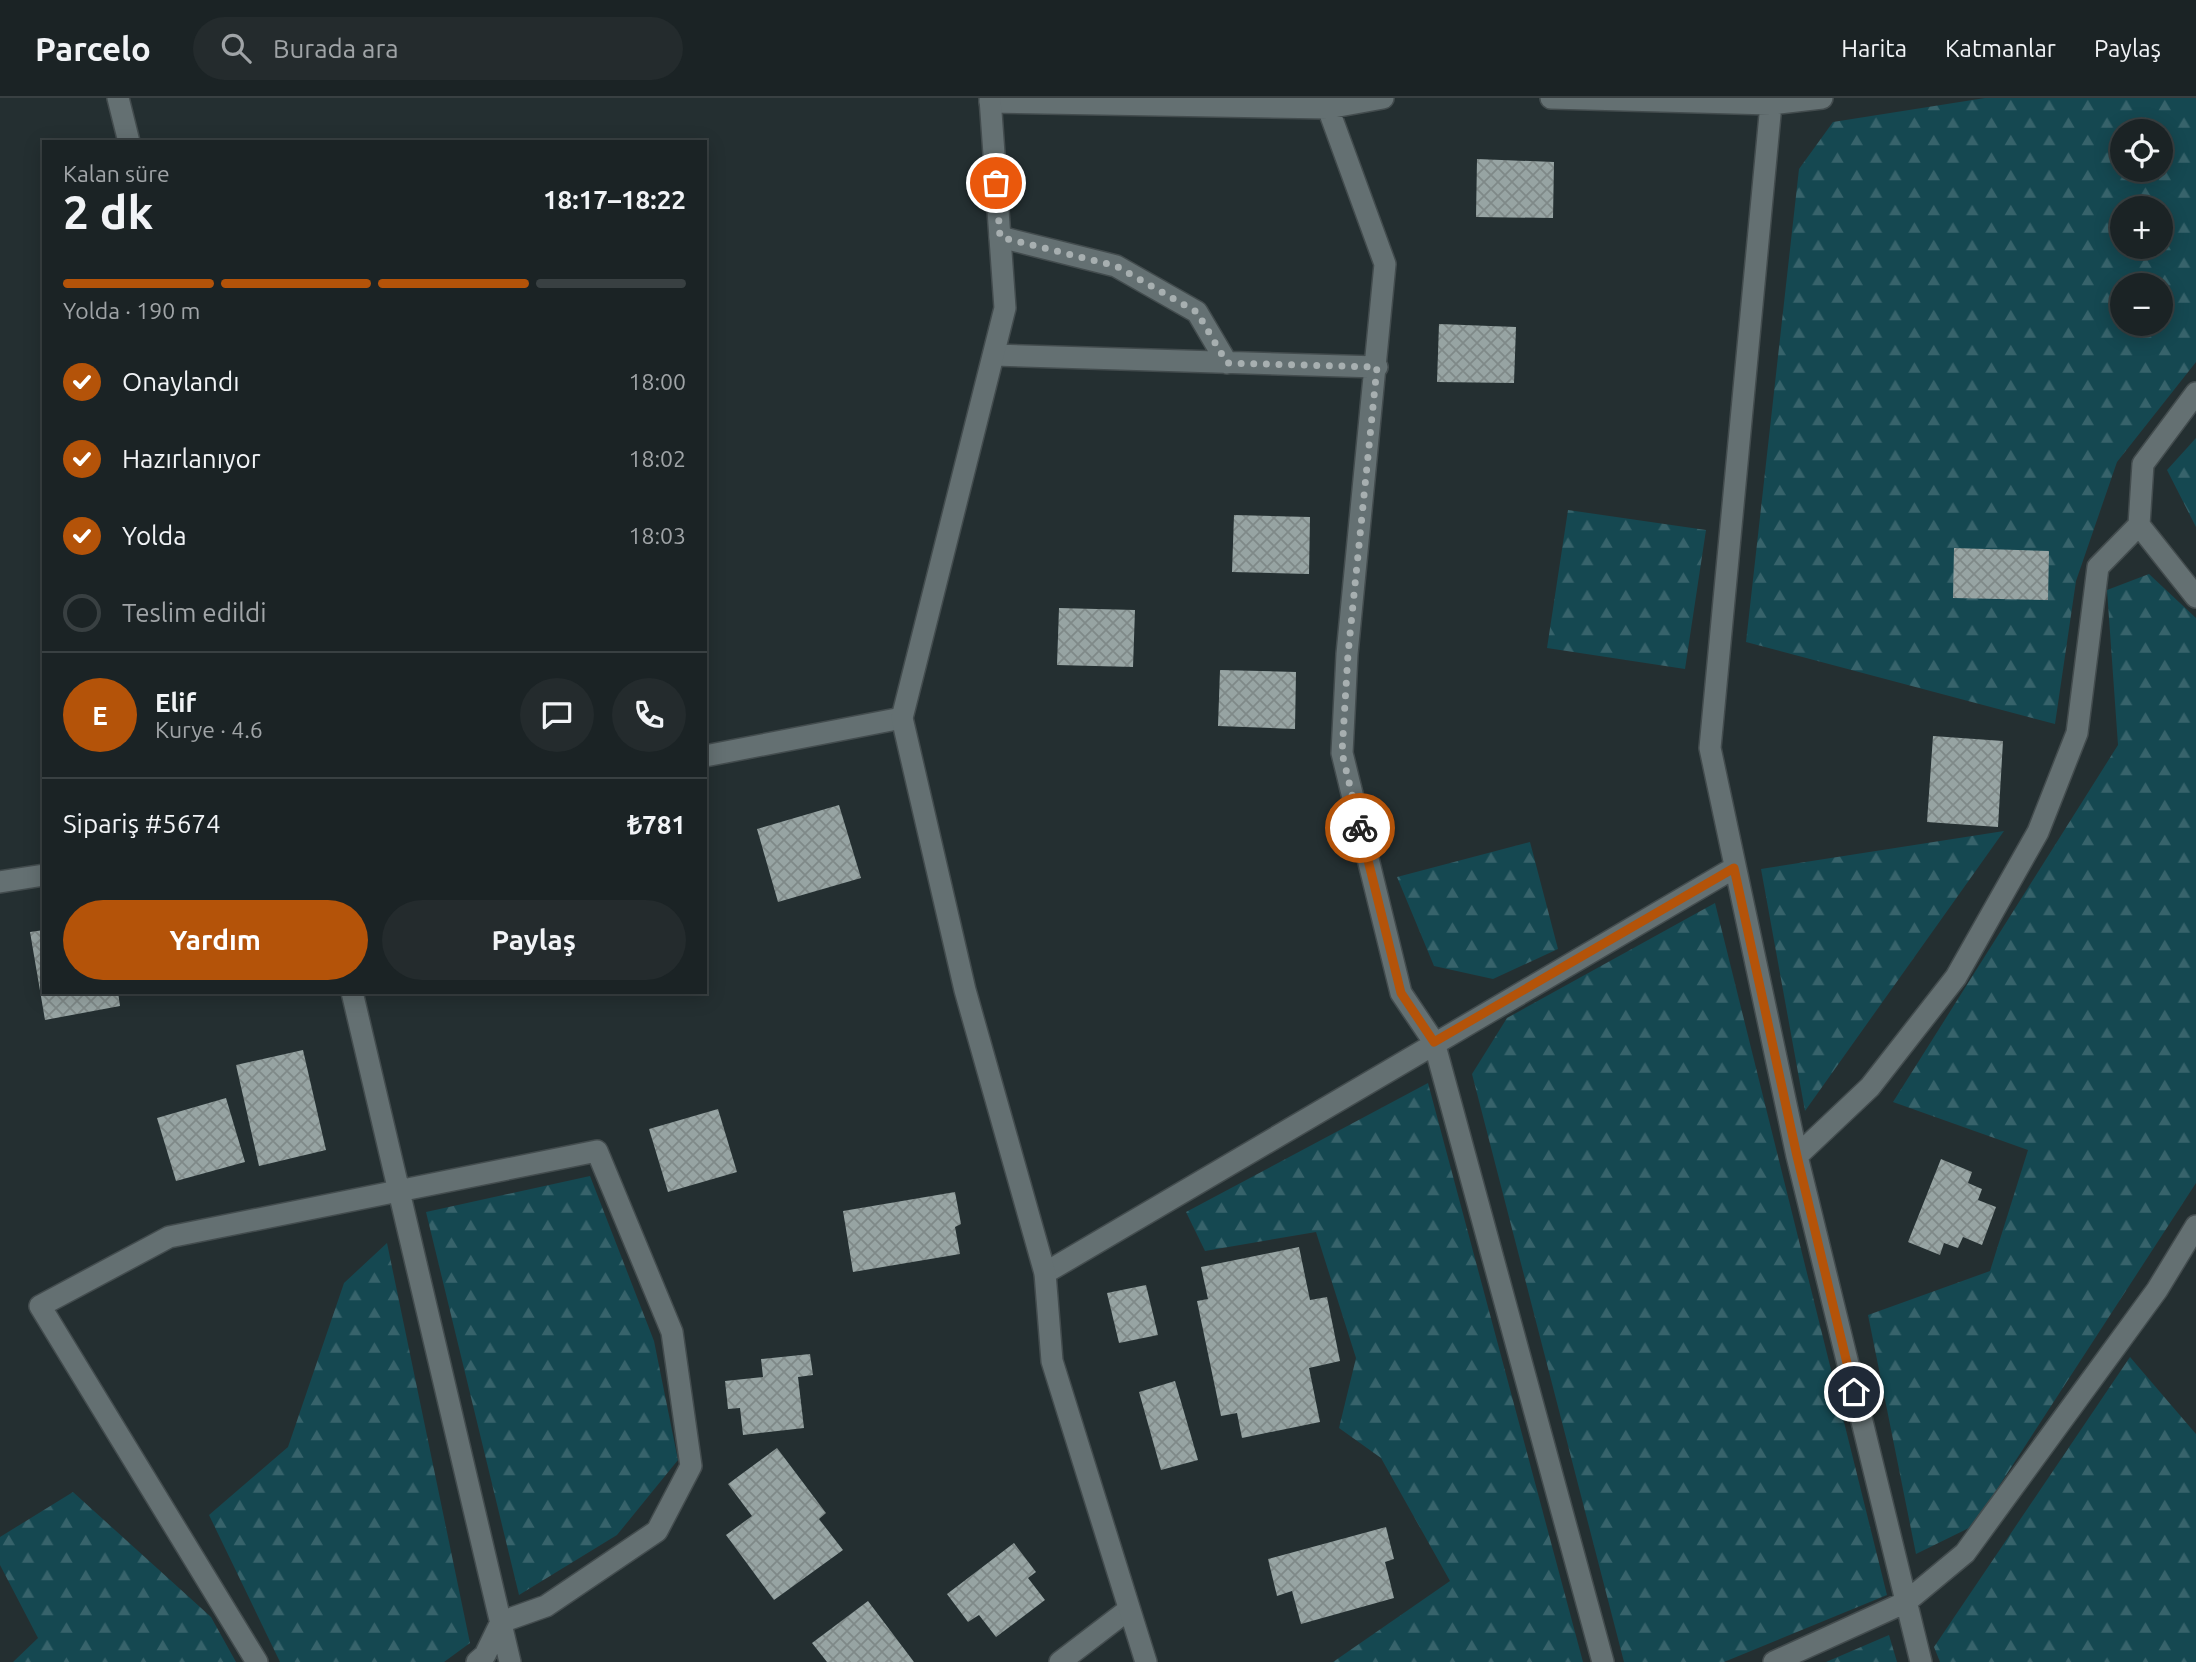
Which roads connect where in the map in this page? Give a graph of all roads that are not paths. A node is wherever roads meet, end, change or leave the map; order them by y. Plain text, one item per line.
1 (118, 98) edge
2 (1383, 98) edge
3 (1551, 98) edge
4 (1822, 98) edge
5 (990, 100) edge
6 (1771, 104) junction
7 (1328, 108) junction
8 (128, 140) edge
9 (1000, 237) junction
10 (994, 355) junction
11 (1227, 363) junction
12 (1377, 367) junction
13 (2196, 393) edge
14 (2139, 525) junction
15 (2196, 597) edge
16 (902, 718) junction
17 (707, 756) edge
18 (1734, 868) junction
19 (42, 875) edge
20 (0, 882) edge
21 (352, 994) edge
22 (1434, 1042) junction
23 (1797, 1156) junction
24 (397, 1191) junction
25 (2196, 1226) edge
26 (1045, 1273) junction
27 (1906, 1602) junction
28 (1128, 1610) junction
29 (500, 1622) junction
30 (257, 1662) edge
31 (477, 1662) edge
32 (510, 1662) edge
33 (1060, 1662) edge
34 (1146, 1662) edge
35 (1603, 1662) edge
36 (1774, 1662) edge
37 (1921, 1662) edge

1 - 8 street
2 - 7 street
3 - 6 street
4 - 6 street
5 - 7 street
5 - 9 street
6 - 18 street
7 - 12 street
9 - 10 street
9 - 11 street
10 - 11 street
10 - 16 street
11 - 12 street
12 - 22 street
13 - 14 street
14 - 15 street
14 - 23 street
16 - 17 street
16 - 26 street
18 - 22 street
18 - 23 street
19 - 20 street
21 - 24 street
22 - 26 street
22 - 35 street
23 - 27 street
24 - 29 street
24 - 29 street
24 - 30 street
25 - 27 street
26 - 28 street
27 - 36 street
27 - 37 street
28 - 33 street
28 - 34 street
29 - 31 street
29 - 32 street

